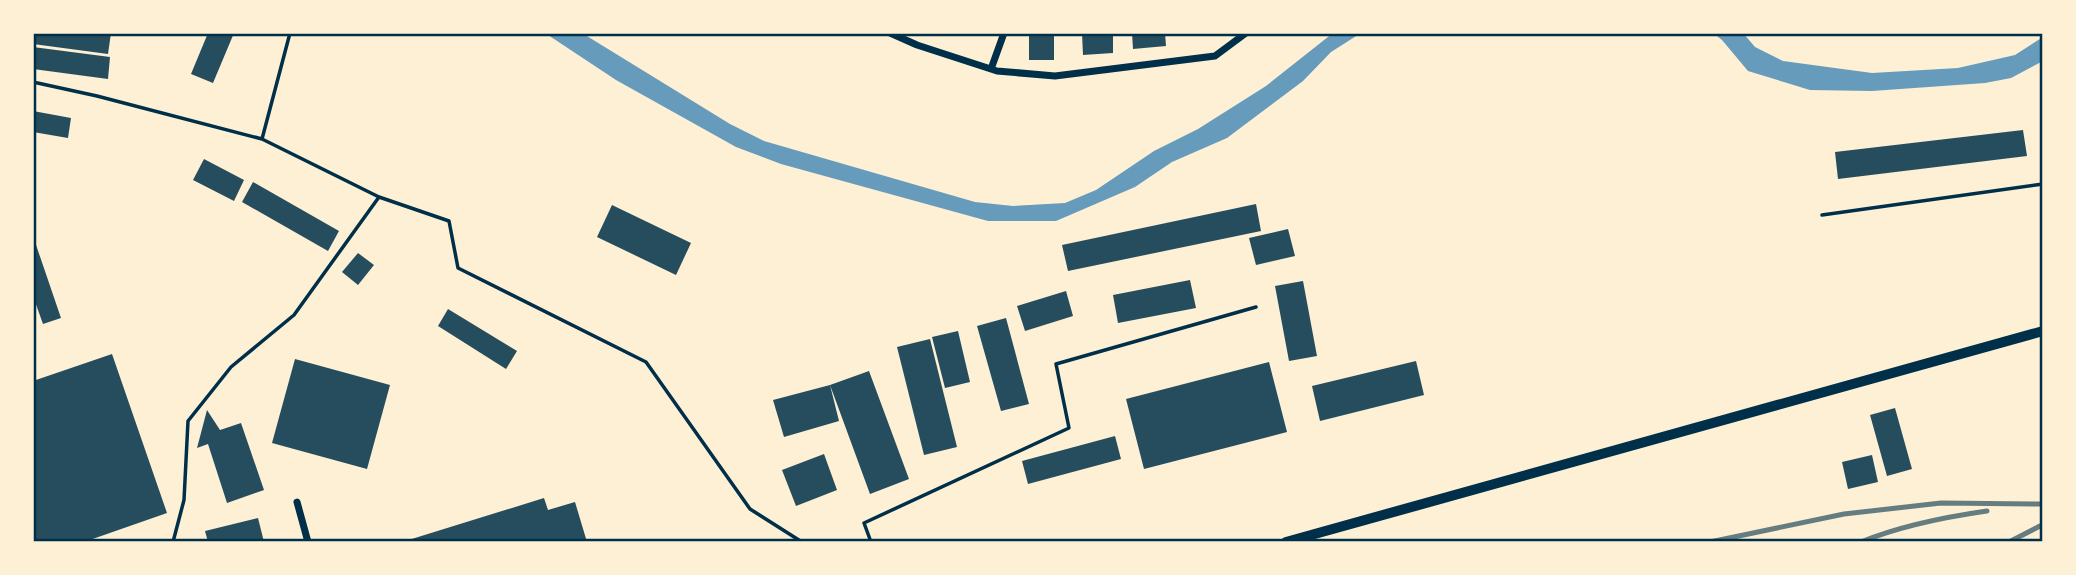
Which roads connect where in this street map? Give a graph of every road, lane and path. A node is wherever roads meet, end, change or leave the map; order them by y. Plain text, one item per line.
1 (290, 33) edge
2 (890, 33) edge
3 (1004, 33) edge
4 (1246, 33) edge
5 (990, 69) junction
6 (33, 82) edge
7 (262, 139) junction
8 (2043, 184) edge
9 (379, 197) junction
10 (1822, 215) dead end
11 (1256, 307) dead end
12 (2043, 331) edge
13 (297, 502) dead end
14 (173, 542) edge
15 (308, 542) edge
16 (802, 542) edge
17 (871, 542) edge
18 (1286, 542) edge

1 - 7 lane
2 - 5 street
3 - 5 street
4 - 5 street
6 - 7 lane
7 - 9 lane
8 - 10 lane
9 - 14 lane
9 - 16 lane
11 - 17 lane
12 - 18 main road
13 - 15 street

